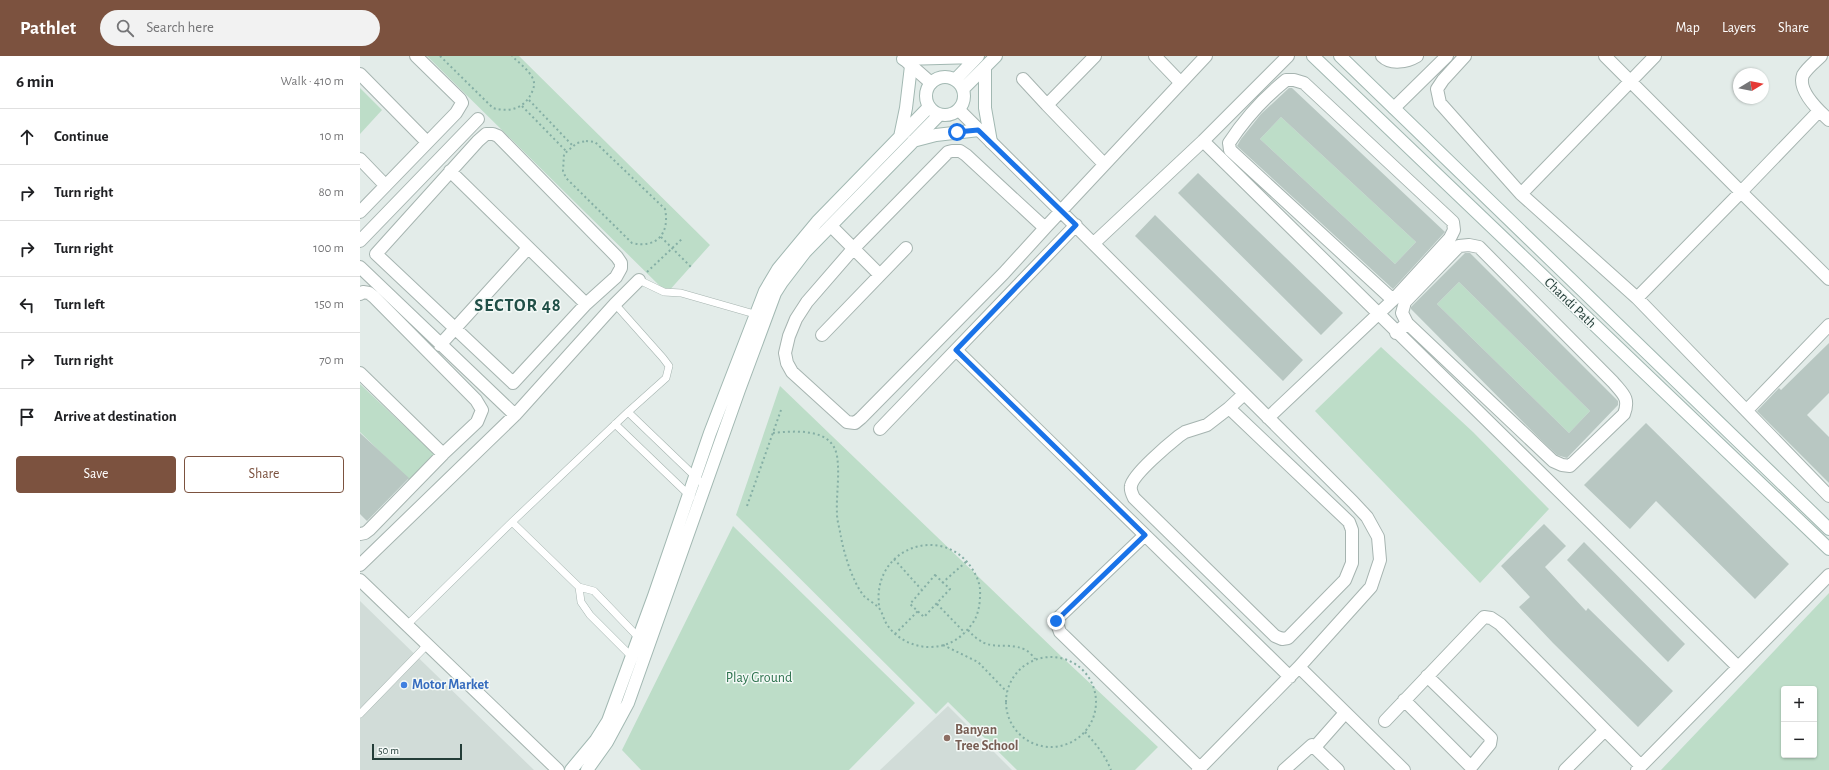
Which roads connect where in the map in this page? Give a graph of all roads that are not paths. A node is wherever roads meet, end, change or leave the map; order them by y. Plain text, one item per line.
1 (416, 56) edge
2 (978, 56) edge
3 (996, 56) edge
4 (1094, 56) edge
5 (1155, 56) edge
6 (1206, 56) edge
7 (1288, 56) edge
8 (1313, 56) edge
9 (1340, 56) edge
10 (1382, 56) edge
11 (1417, 56) edge
12 (1448, 56) edge
13 (1465, 56) edge
14 (1605, 56) edge
15 (1654, 56) edge
16 (1821, 56) edge
17 (905, 60) edge
18 (985, 67) junction
19 (360, 74) edge
20 (1023, 79) dead end
21 (955, 80) junction
22 (1180, 82) junction
23 (1630, 82) junction
24 (931, 83) junction
25 (963, 89) junction
26 (1048, 105) junction
27 (929, 107) junction
28 (1394, 108) junction
29 (959, 110) junction
30 (1819, 111) junction
31 (939, 115) junction
32 (478, 119) dead end
33 (1829, 120) edge
34 (978, 130) junction
35 (900, 137) junction
36 (913, 141) junction
37 (427, 142) junction
38 (991, 142) junction
39 (1203, 142) junction
40 (360, 159) edge
41 (1104, 164) junction
42 (450, 171) junction
43 (385, 185) junction
44 (1741, 192) junction
45 (1521, 194) junction
46 (375, 196) junction
47 (389, 210) junction
48 (1060, 211) junction
49 (360, 212) edge
50 (404, 223) junction
51 (1076, 225) junction
52 (831, 226) junction
53 (1045, 228) junction
54 (360, 241) edge
55 (1094, 243) junction
56 (528, 248) junction
57 (906, 248) dead end
58 (853, 249) junction
59 (360, 267) edge
60 (880, 275) junction
61 (1829, 279) edge
62 (639, 280) joint
63 (360, 294) edge
64 (1638, 298) junction
65 (1393, 300) junction
66 (586, 304) junction
67 (615, 304) junction
68 (1377, 314) junction
69 (761, 316) junction
70 (1407, 323) junction
71 (1829, 325) edge
72 (454, 328) junction
73 (1396, 333) junction
74 (822, 335) dead end
75 (440, 345) junction
76 (956, 350) junction
77 (360, 373) edge
78 (1244, 394) junction
79 (1229, 408) junction
80 (1747, 410) junction
81 (628, 412) junction
82 (515, 415) junction
83 (1268, 418) junction
84 (615, 424) junction
85 (880, 429) dead end
86 (443, 454) junction
87 (1562, 465) junction
88 (695, 477) junction
89 (1546, 479) junction
90 (705, 486) junction
91 (689, 495) junction
92 (1829, 496) edge
93 (698, 504) junction
94 (512, 522) junction
95 (1829, 530) edge
96 (360, 534) edge
97 (1145, 535) junction
98 (1829, 549) edge
99 (360, 565) edge
100 (1829, 575) edge
101 (360, 580) edge
102 (579, 587) junction
103 (407, 625) junction
104 (639, 638) junction
105 (1282, 639) junction
106 (427, 645) junction
107 (648, 646) junction
108 (1267, 655) junction
109 (632, 657) junction
110 (642, 666) junction
111 (1299, 667) junction
112 (1738, 667) junction
113 (1427, 676) junction
114 (1290, 677) junction
115 (1404, 700) junction
116 (1345, 713) junction
117 (360, 714) edge
118 (1385, 721) dead end
119 (1605, 730) junction
120 (1315, 747) junction
121 (1639, 768) edge
122 (1199, 769) edge
123 (1472, 769) edge
124 (558, 770) edge
125 (571, 770) edge
126 (587, 770) edge
127 (1284, 770) edge
128 (1338, 770) edge
129 (1404, 770) edge
130 (1565, 770) edge

1 - 37 street
2 - 17 street
2 - 21 street
3 - 18 street
4 - 26 street
5 - 22 street
6 - 22 street
7 - 39 street
8 - 98 street, Chandi Path
9 - 28 street, Chandi Path
10 - 11 street
12 - 28 street
13 - 45 street
14 - 23 street
15 - 23 street
16 - 30 street
17 - 24 street
17 - 35 street
18 - 25 street
18 - 38 street
19 - 37 street
20 - 26 street
21 - 24 street
21 - 25 street
22 - 41 street
23 - 44 street
23 - 45 street
24 - 27 street
25 - 29 street
26 - 41 street
27 - 31 street
27 - 35 street
28 - 95 street, Chandi Path
29 - 31 street
29 - 34 street
30 - 33 street
30 - 44 street
31 - 36 street
32 - 47 street
34 - 36 street
34 - 38 street
35 - 69 street
36 - 52 street
37 - 43 street
38 - 48 street
39 - 55 street
39 - 68 street
40 - 43 street
41 - 48 street
42 - 50 street
42 - 56 street
42 - 66 street
43 - 46 street
44 - 61 street
44 - 64 street
45 - 64 street
46 - 47 street
46 - 49 street
47 - 50 street
47 - 54 street
48 - 51 street
48 - 53 street
50 - 72 street
51 - 55 street
51 - 76 street
52 - 58 street
52 - 69 street
53 - 58 street
53 - 58 street
55 - 78 street
56 - 66 street
56 - 72 street
57 - 60 street
58 - 60 street
59 - 75 street
60 - 74 street
62 - 67 street
62 - 69 lane
63 - 86 street
64 - 80 street
65 - 65 street
65 - 68 street
66 - 72 street
67 - 81 lane
67 - 82 street
68 - 73 street
68 - 83 street
69 - 88 street
69 - 90 street
70 - 73 street
70 - 87 street
70 - 87 street
71 - 80 street
72 - 75 street
73 - 89 street
75 - 82 street
76 - 85 street
76 - 97 street
77 - 86 street
78 - 79 street
78 - 83 street
79 - 105 street
79 - 105 street
80 - 92 street
81 - 84 lane
81 - 88 lane
82 - 99 street
83 - 111 street
84 - 91 lane
84 - 94 lane
86 - 96 street
87 - 89 street
88 - 90 lane
88 - 91 street
89 - 112 street
90 - 93 street
91 - 93 lane
91 - 104 street
93 - 107 street
94 - 102 lane
94 - 103 lane
97 - 108 street
97 - 122 street
100 - 112 street
101 - 103 street
102 - 104 lane
102 - 109 lane
103 - 106 street
104 - 107 lane
104 - 109 street
105 - 108 street
106 - 117 lane
106 - 124 street
107 - 110 street
108 - 114 street
109 - 110 lane
109 - 125 street
110 - 126 street
111 - 114 street
111 - 116 street
112 - 121 street
113 - 115 street
113 - 119 street
113 - 123 street
114 - 122 street
115 - 118 street
115 - 123 street
116 - 120 street
116 - 129 street
119 - 121 street
119 - 130 street
120 - 127 street
120 - 128 street

